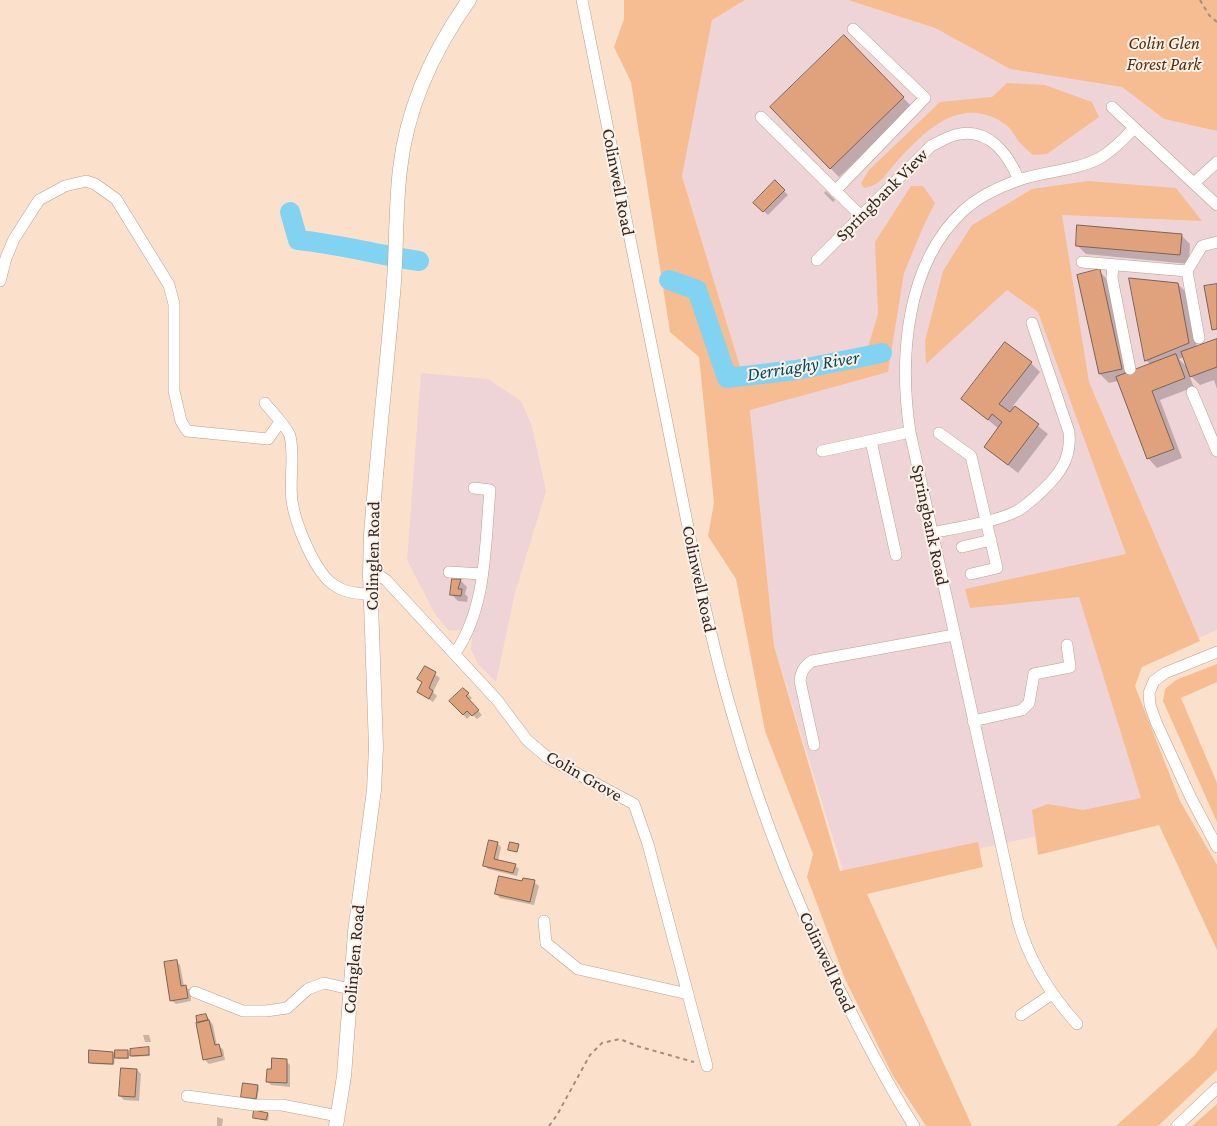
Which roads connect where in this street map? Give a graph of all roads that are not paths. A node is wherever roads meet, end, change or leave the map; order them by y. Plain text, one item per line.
1 (469, 0) edge
2 (582, 0) edge
3 (853, 29) dead end
4 (1112, 107) dead end
5 (761, 117) dead end
6 (1134, 128) junction
7 (1217, 162) edge
8 (1019, 180) junction
9 (1194, 183) junction
10 (835, 190) junction
11 (1217, 205) edge
12 (861, 216) junction
13 (1217, 242) edge
14 (817, 260) dead end
15 (1082, 262) dead end
16 (1114, 265) junction
17 (1187, 271) junction
18 (0, 281) edge
19 (1032, 323) dead end
20 (1199, 338) dead end
21 (1130, 369) dead end
22 (1192, 392) dead end
23 (265, 403) dead end
24 (280, 422) junction
25 (910, 432) junction
26 (939, 433) dead end
27 (871, 441) junction
28 (822, 451) dead end
29 (1217, 451) edge
30 (474, 488) dead end
31 (986, 520) junction
32 (931, 534) junction
33 (991, 540) junction
34 (962, 547) dead end
35 (896, 555) dead end
36 (449, 572) dead end
37 (370, 574) junction
38 (482, 574) junction
39 (971, 574) dead end
40 (370, 594) junction
41 (954, 635) junction
42 (1067, 645) dead end
43 (1217, 652) edge
44 (456, 654) junction
45 (972, 720) junction
46 (814, 745) dead end
47 (1217, 847) edge
48 (544, 920) dead end
49 (350, 989) junction
50 (195, 992) dead end
51 (688, 994) junction
52 (1052, 994) junction
53 (1021, 1015) dead end
54 (1077, 1024) dead end
55 (707, 1066) road end
56 (1217, 1088) edge
57 (187, 1096) dead end
58 (337, 1121) edge
59 (914, 1126) edge
60 (1177, 1126) edge

1 - 37 main road, Colinglen Road
2 - 59 street, Colinwell Road
3 - 10 street
4 - 6 street
5 - 10 street
6 - 8 street, Springbank Road
6 - 9 street
7 - 9 street
8 - 12 street, Springbank View
8 - 25 street, Springbank Road
9 - 11 street
10 - 12 street
12 - 14 street, Springbank View
13 - 17 street
15 - 16 street
16 - 17 street
16 - 21 street
17 - 20 street
18 - 24 street
19 - 31 street
22 - 29 street
23 - 24 street
24 - 40 street
25 - 27 street
25 - 32 street, Springbank Road
26 - 31 street
27 - 28 street
27 - 35 street
30 - 38 street
31 - 32 street
31 - 33 street
32 - 41 street, Springbank Road
33 - 34 street
33 - 39 street
36 - 38 street
37 - 40 main road, Colinglen Road
37 - 44 street, Colin Grove
38 - 44 street
40 - 49 main road, Colinglen Road
41 - 45 street, Springbank Road
41 - 46 street
42 - 45 street
43 - 47 street
44 - 51 street, Colin Grove
45 - 52 street, Springbank Road
48 - 51 street
49 - 50 street
49 - 58 main road, Colinglen Road
51 - 55 street, Colin Grove
52 - 53 street
52 - 54 street, Springbank Road
56 - 60 street
57 - 58 street

